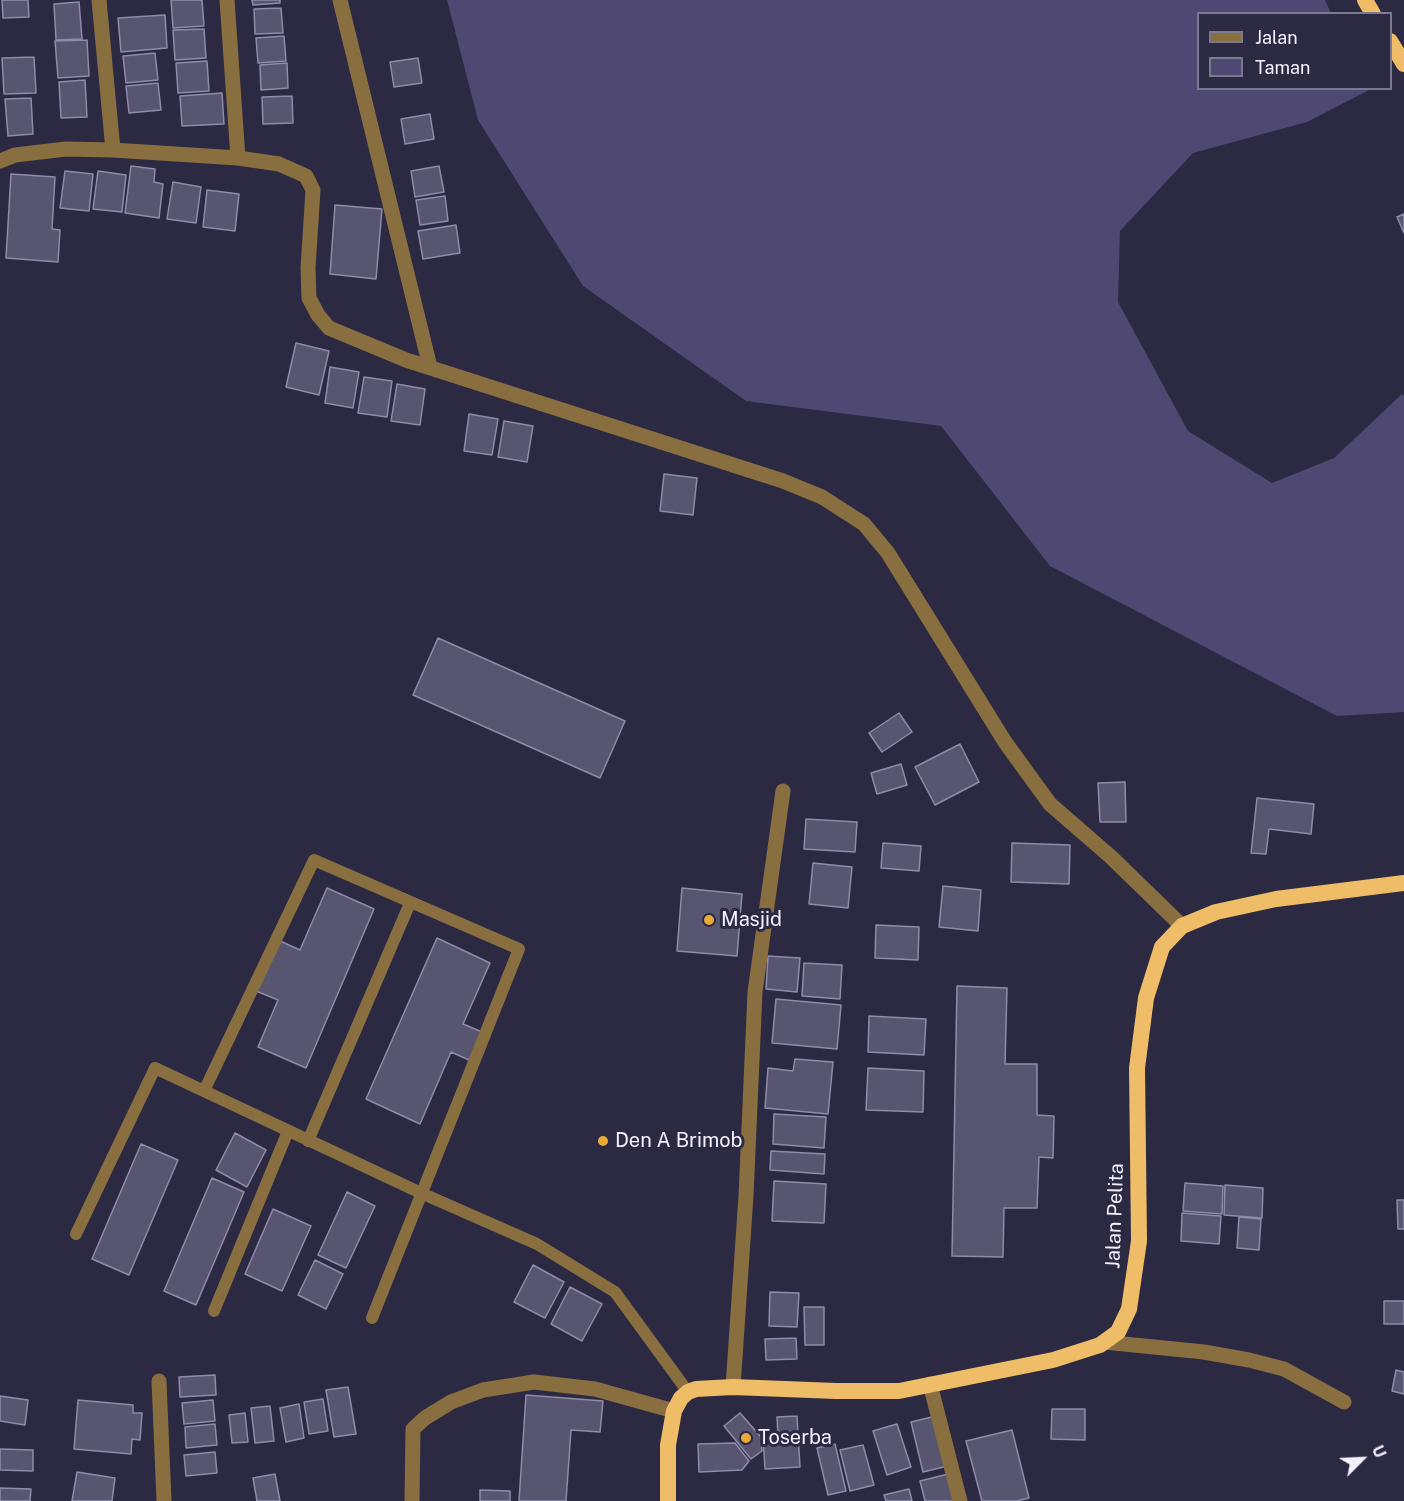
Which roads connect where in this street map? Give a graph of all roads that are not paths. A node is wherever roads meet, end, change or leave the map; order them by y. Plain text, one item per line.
1 (99, 0) edge
2 (227, 0) edge
3 (340, 0) edge
4 (1392, 44) edge
5 (1404, 64) edge
6 (113, 150) junction
7 (238, 158) junction
8 (0, 161) edge
9 (430, 367) junction
10 (783, 791) dead end
11 (1404, 883) edge
12 (410, 903) junction
13 (1182, 926) junction
14 (204, 1091) junction
15 (288, 1131) junction
16 (308, 1141) junction
17 (421, 1193) junction
18 (76, 1234) dead end
19 (214, 1311) dead end
20 (372, 1318) dead end
21 (1104, 1342) junction
22 (159, 1382) dead end
23 (930, 1384) junction
24 (733, 1387) junction
25 (688, 1392) junction
26 (1344, 1402) dead end
27 (674, 1412) junction
28 (165, 1501) edge
29 (412, 1501) edge
30 (668, 1501) edge
31 (960, 1501) edge

1 - 6 street
2 - 7 street
3 - 9 street
4 - 5 highway
6 - 7 street
6 - 8 street
7 - 9 street
9 - 13 street
10 - 24 street
11 - 13 highway, Jalan Pelita
12 - 14 lane
12 - 16 lane
12 - 17 lane
13 - 21 highway, Jalan Pelita
14 - 15 lane
14 - 18 lane
15 - 16 lane
15 - 19 lane
16 - 17 lane
17 - 20 lane
17 - 25 lane
21 - 23 highway, Jalan Pelita
21 - 26 street
22 - 28 street
23 - 24 highway, Jalan Pelita
23 - 31 street
24 - 25 highway, Jalan Pelita
25 - 27 highway
27 - 29 street
27 - 30 highway

